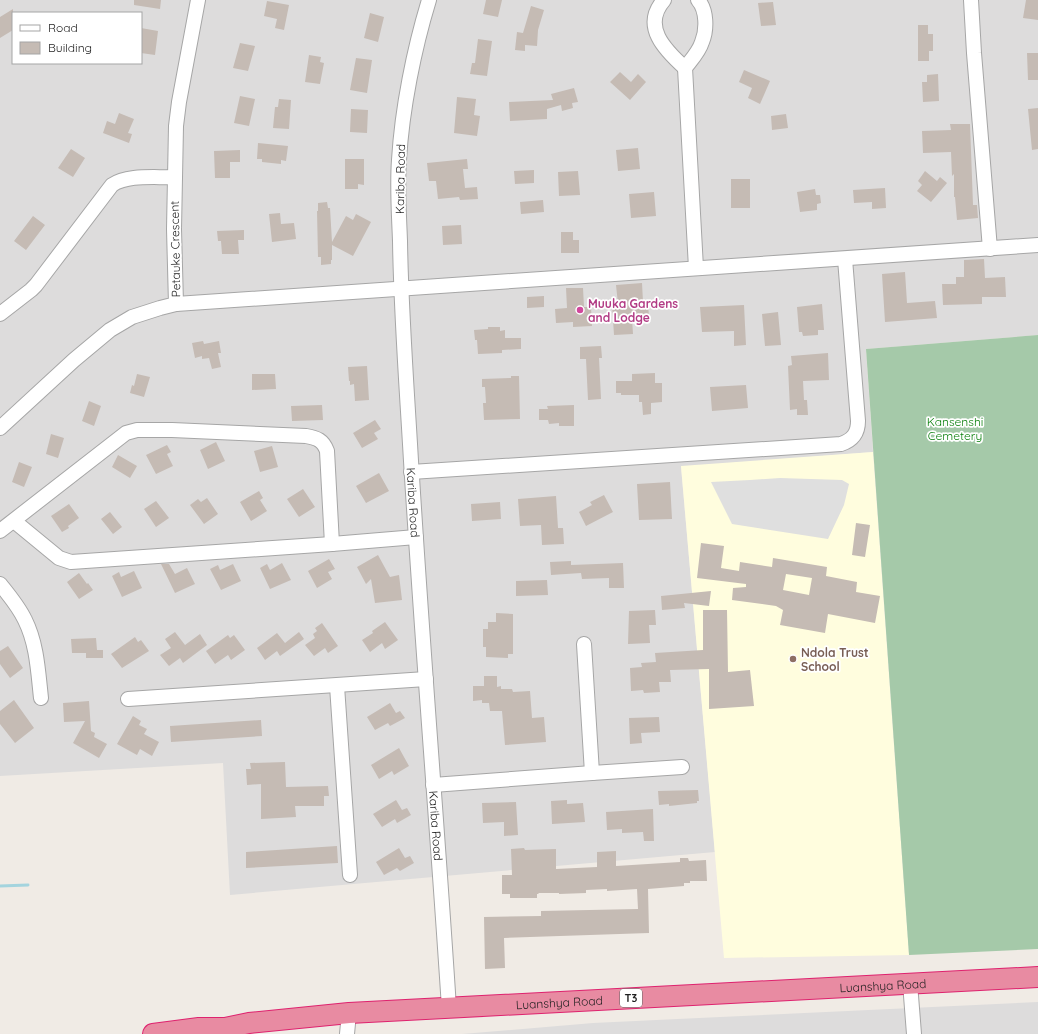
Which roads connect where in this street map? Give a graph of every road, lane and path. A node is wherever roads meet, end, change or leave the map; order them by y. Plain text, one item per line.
1 (198, 0) edge
2 (429, 0) edge
3 (664, 0) edge
4 (698, 0) edge
5 (971, 0) edge
6 (685, 68) junction
7 (175, 177) junction
8 (1038, 245) edge
9 (990, 249) junction
10 (845, 259) junction
11 (696, 268) junction
12 (401, 288) junction
13 (176, 304) junction
14 (0, 314) edge
15 (0, 428) edge
16 (411, 472) junction
17 (14, 521) junction
18 (0, 531) edge
19 (416, 537) junction
20 (332, 544) junction
21 (0, 584) edge
22 (584, 644) dead end
23 (426, 679) junction
24 (337, 686) junction
25 (41, 698) dead end
26 (128, 699) dead end
27 (682, 767) dead end
28 (592, 772) junction
29 (433, 785) junction
30 (350, 875) dead end
31 (1038, 977) edge
32 (910, 983) junction
33 (449, 1008) junction
34 (349, 1013) junction
35 (220, 1031) edge
36 (153, 1034) edge
37 (347, 1034) edge
38 (914, 1034) edge

1 - 7 street, Petauke Crescent
2 - 12 street, Kariba Road
3 - 6 street
4 - 6 street
5 - 9 street
6 - 11 street
7 - 13 street, Petauke Crescent
7 - 14 street
8 - 9 street
9 - 10 street
10 - 11 street
10 - 16 street
11 - 12 street
12 - 13 street
12 - 16 street, Kariba Road
13 - 15 street, Petauke Crescent
16 - 19 street, Kariba Road
17 - 18 street
17 - 20 street
17 - 20 street
19 - 20 street
19 - 23 street, Kariba Road
21 - 25 street
22 - 28 street
23 - 24 street
23 - 29 street, Kariba Road
24 - 26 street
24 - 30 street
27 - 28 street
28 - 29 street
29 - 33 street, Kariba Road
31 - 32 highway, Luanshya Road / T3
32 - 33 highway, Luanshya Road / T3
32 - 38 street
33 - 34 highway, Luanshya Road / T3
34 - 35 highway, Luanshya Road / T3
34 - 37 street
35 - 36 highway, Luanshya Road / T3

